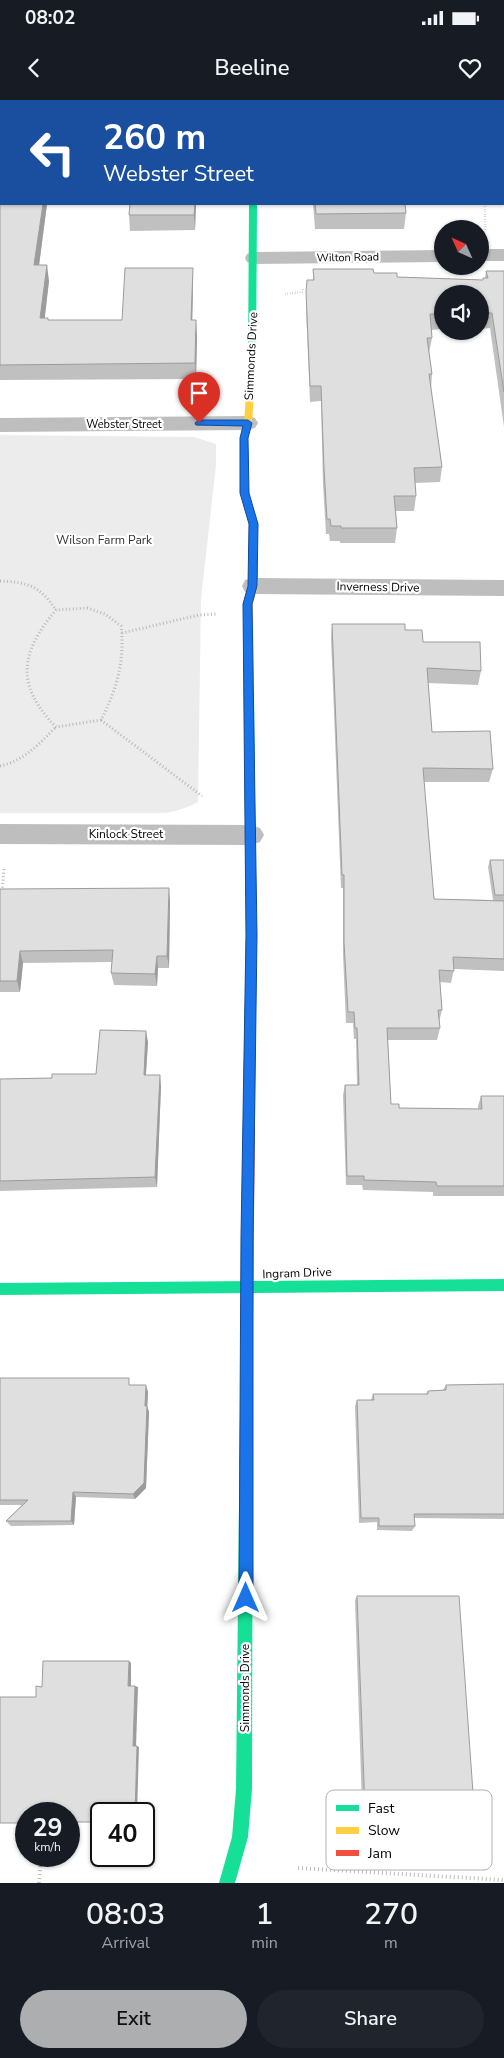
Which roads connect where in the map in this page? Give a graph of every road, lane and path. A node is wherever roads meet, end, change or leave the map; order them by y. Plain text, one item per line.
1 (253, 205) edge
2 (489, 255) edge
3 (504, 255) edge
4 (434, 256) edge
5 (254, 258) junction
6 (303, 288) dead end
7 (285, 294) dead end
8 (248, 423) junction
9 (0, 425) edge
10 (0, 581) edge
11 (253, 586) junction
12 (504, 588) edge
13 (56, 610) junction
14 (216, 614) dead end
15 (122, 633) junction
16 (101, 720) junction
17 (56, 727) junction
18 (0, 766) edge
19 (202, 796) dead end
20 (0, 834) edge
21 (251, 835) junction
22 (4, 868) dead end
23 (1, 899) edge
24 (504, 1286) edge
25 (247, 1288) junction
26 (0, 1289) edge
27 (40, 1867) edge
28 (298, 1868) dead end
29 (326, 1870) edge
30 (332, 1870) edge
31 (504, 1880) edge
32 (39, 1883) edge
33 (227, 1883) edge

1 - 5 street, Simmonds Drive
2 - 3 street
4 - 5 street, Wilton Road
5 - 8 street, Simmonds Drive
6 - 7 path
8 - 9 street, Webster Street
8 - 11 street, Simmonds Drive
10 - 13 path
11 - 12 street, Inverness Drive
11 - 21 street, Simmonds Drive
13 - 15 path
13 - 17 path
14 - 15 path
15 - 16 path
16 - 17 path
16 - 19 path
17 - 18 path
20 - 21 street, Kinlock Street
21 - 25 street, Simmonds Drive
22 - 23 path
24 - 25 street, Ingram Drive
25 - 26 street, Ingram Drive
25 - 33 street, Simmonds Drive
27 - 32 path
28 - 29 path
30 - 31 path

